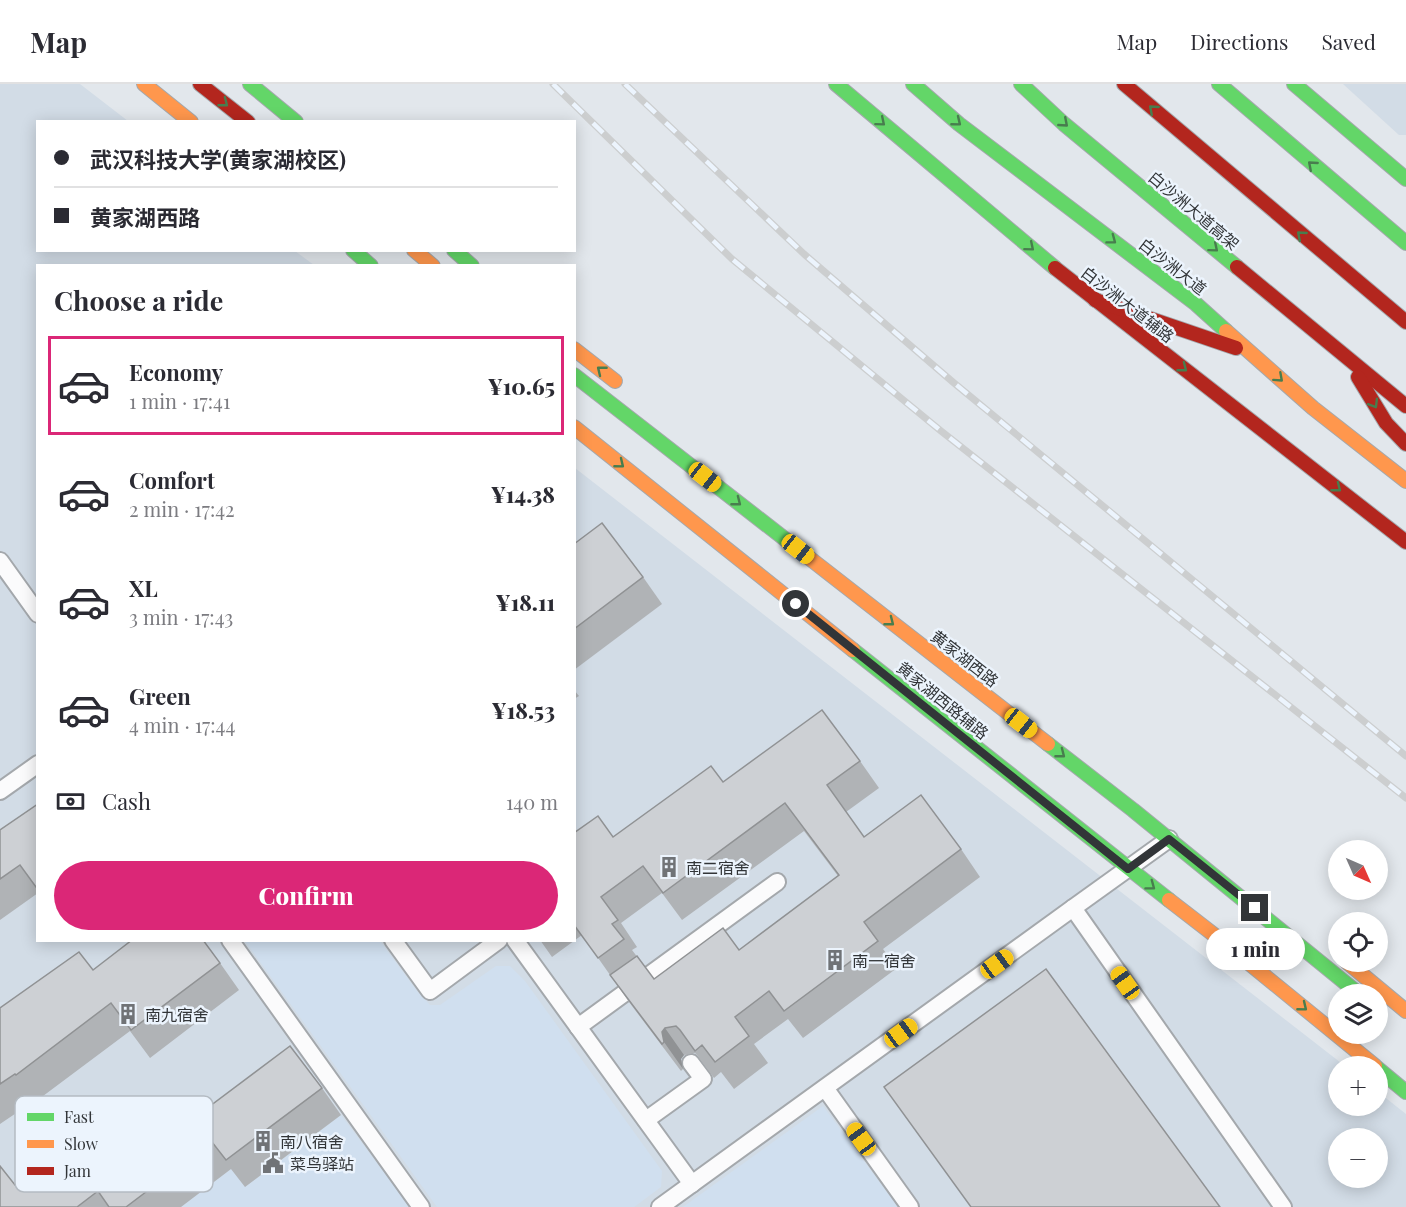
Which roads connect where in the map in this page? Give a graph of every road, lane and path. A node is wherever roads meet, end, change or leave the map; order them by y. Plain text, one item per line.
1 (144, 84) edge
2 (200, 84) edge
3 (250, 84) edge
4 (836, 84) edge
5 (913, 84) edge
6 (1021, 84) edge
7 (1124, 84) edge
8 (1219, 84) edge
9 (1294, 84) edge
10 (189, 120) edge
11 (245, 120) edge
12 (294, 120) edge
13 (1406, 179) edge
14 (1406, 243) edge
15 (355, 252) edge
16 (416, 252) edge
17 (456, 252) edge
18 (370, 264) edge
19 (431, 264) edge
20 (470, 264) edge
21 (1346, 273) junction
22 (1095, 300) junction
23 (1406, 306) edge
24 (1406, 322) edge
25 (576, 351) edge
26 (1251, 353) junction
27 (1348, 360) junction
28 (576, 377) edge
29 (623, 388) dead end
30 (1406, 406) edge
31 (576, 430) edge
32 (1406, 444) edge
33 (1406, 481) edge
34 (1406, 542) edge
35 (0, 561) edge
36 (36, 611) edge
37 (36, 765) edge
38 (0, 791) edge
39 (1169, 839) junction
40 (1128, 869) junction
41 (777, 882) dead end
42 (1073, 908) junction
43 (231, 942) edge
44 (394, 942) edge
45 (496, 942) edge
46 (516, 942) edge
47 (1359, 972) edge
48 (1347, 984) edge
49 (1406, 1011) edge
50 (578, 1027) junction
51 (1363, 1056) edge
52 (691, 1063) edge
53 (1388, 1077) edge
54 (825, 1088) junction
55 (1406, 1092) edge
56 (646, 1120) junction
57 (692, 1184) junction
58 (421, 1207) edge
59 (660, 1207) edge
60 (910, 1207) edge
61 (1283, 1207) edge

1 - 10 main road
2 -> 11 main road
3 - 12 main road
4 -> 22 main road, 白沙洲大道辅路
5 -> 26 main road, 白沙洲大道
6 -> 27 main road, 白沙洲大道高架
21 -> 7 main road
14 -> 8 main road
9 - 13 main road
15 - 18 main road
16 - 19 main road
17 - 20 main road
21 - 23 main road
21 - 24 main road
22 - 26 main road
22 -> 34 main road, 白沙洲大道辅路
29 -> 25 main road
26 -> 33 main road, 白沙洲大道
27 - 30 main road
27 -> 32 main road
28 -> 39 main road, 黄家湖西路
31 -> 40 main road, 黄家湖西路辅路
35 - 36 lane
37 - 38 lane
39 - 40 lane
39 - 48 main road, 黄家湖西路
40 - 42 lane
40 -> 51 main road, 黄家湖西路辅路
41 - 50 lane
42 - 54 lane
42 - 61 lane
43 - 58 lane
44 - 45 lane
46 - 50 lane
47 - 49 main road
50 - 56 lane
52 - 56 lane
53 - 55 main road, 黄家湖西路辅路
54 - 57 lane
54 - 60 lane
56 - 57 lane
57 - 59 lane

